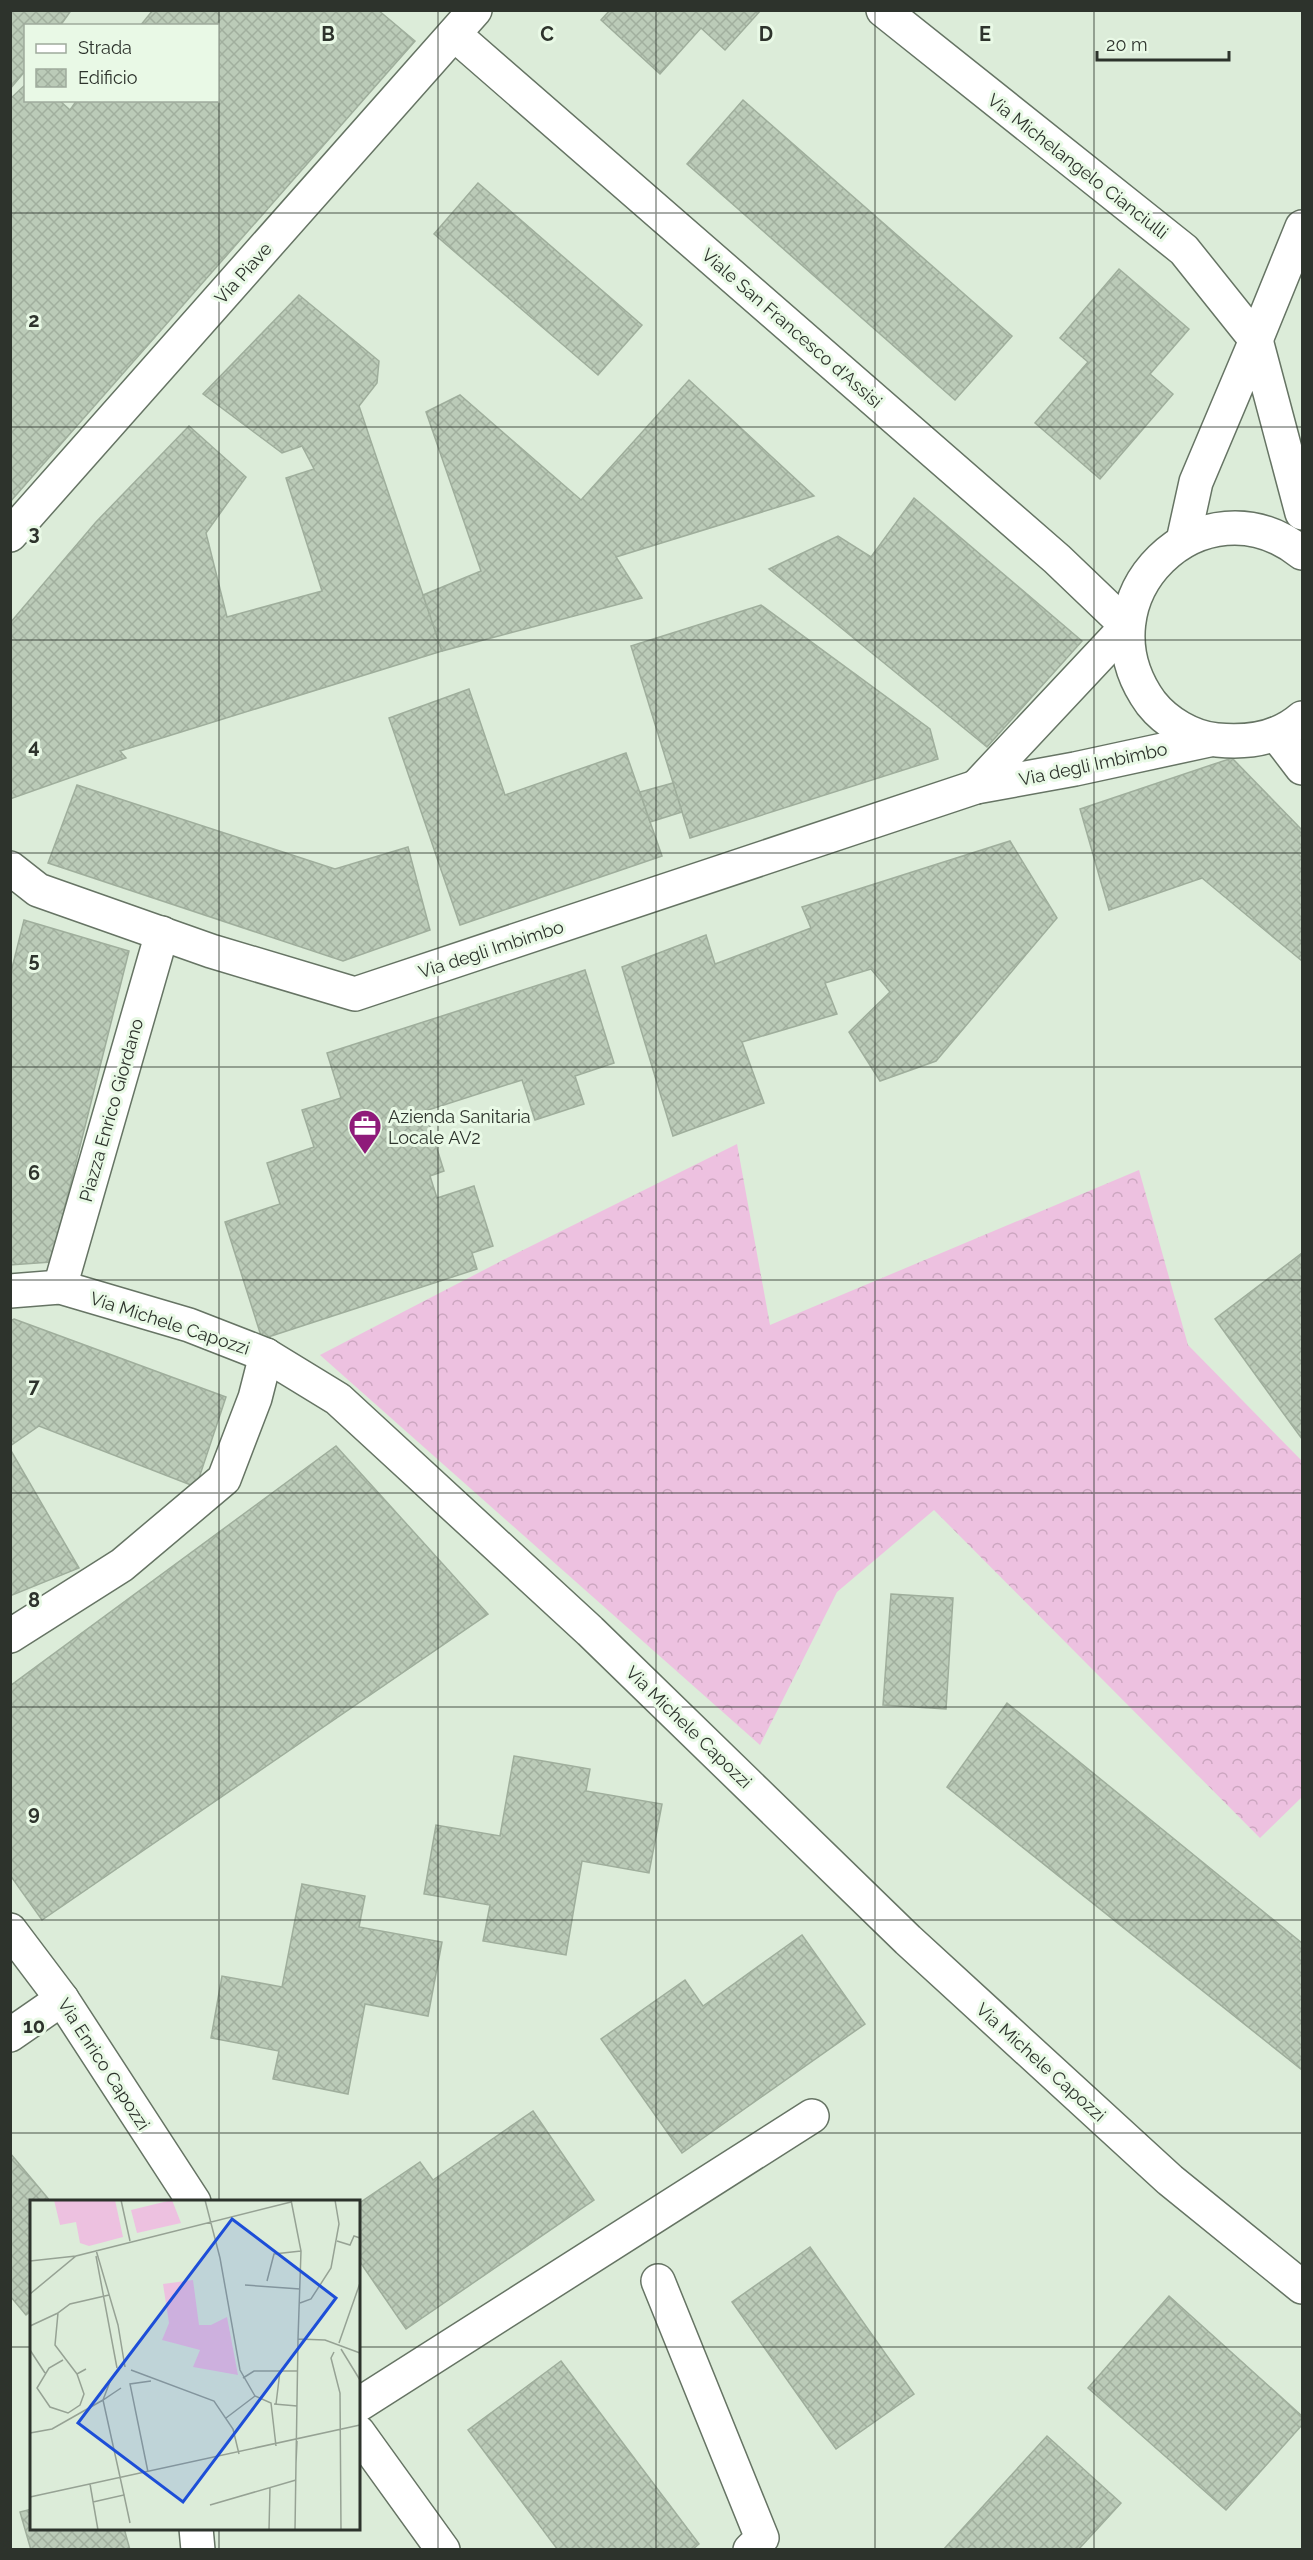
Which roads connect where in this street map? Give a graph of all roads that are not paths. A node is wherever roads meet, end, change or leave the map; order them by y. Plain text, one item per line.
1 (883, 10) edge
2 (465, 22) edge
3 (1302, 227) edge
4 (1296, 258) edge
5 (1256, 340) junction
6 (1302, 513) edge
7 (10, 535) edge
8 (1183, 541) junction
9 (1302, 554) edge
10 (1127, 626) junction
11 (1289, 726) edge
12 (1209, 740) junction
13 (1302, 768) edge
14 (976, 787) junction
15 (10, 868) edge
16 (162, 933) junction
17 (60, 1287) junction
18 (10, 1291) edge
19 (266, 1355) junction
20 (11, 1634) edge
21 (10, 1930) edge
22 (62, 1999) junction
23 (10, 2035) edge
24 (812, 2116) dead end
25 (193, 2200) edge
26 (658, 2281) dead end
27 (1302, 2288) edge
28 (360, 2404) edge
29 (360, 2435) edge
30 (196, 2530) edge
31 (198, 2550) edge
32 (443, 2550) edge
33 (750, 2550) edge

1 - 5 street, Via Michelangelo Cianciulli
2 - 7 street, Via Piave
2 - 10 street, Viale San Francesco d'Assisi
3 - 4 street
4 - 5 street
5 - 6 street
5 - 8 street
8 - 9 street
8 - 10 street
10 - 12 street
10 - 14 street, Via degli Imbimbo
11 - 12 street
11 - 13 street
12 - 14 street, Via degli Imbimbo
14 - 16 street, Via degli Imbimbo
15 - 16 street, Via degli Imbimbo
16 - 17 street, Piazza Enrico Giordano
17 - 18 street, Via Michele Capozzi
17 - 19 street, Via Michele Capozzi
19 - 20 street
19 - 27 street, Via Michele Capozzi
21 - 22 street, Via Enrico Capozzi
22 - 23 street
22 - 25 street, Via Enrico Capozzi
24 - 28 street
26 - 33 street
29 - 32 street
30 - 31 street

